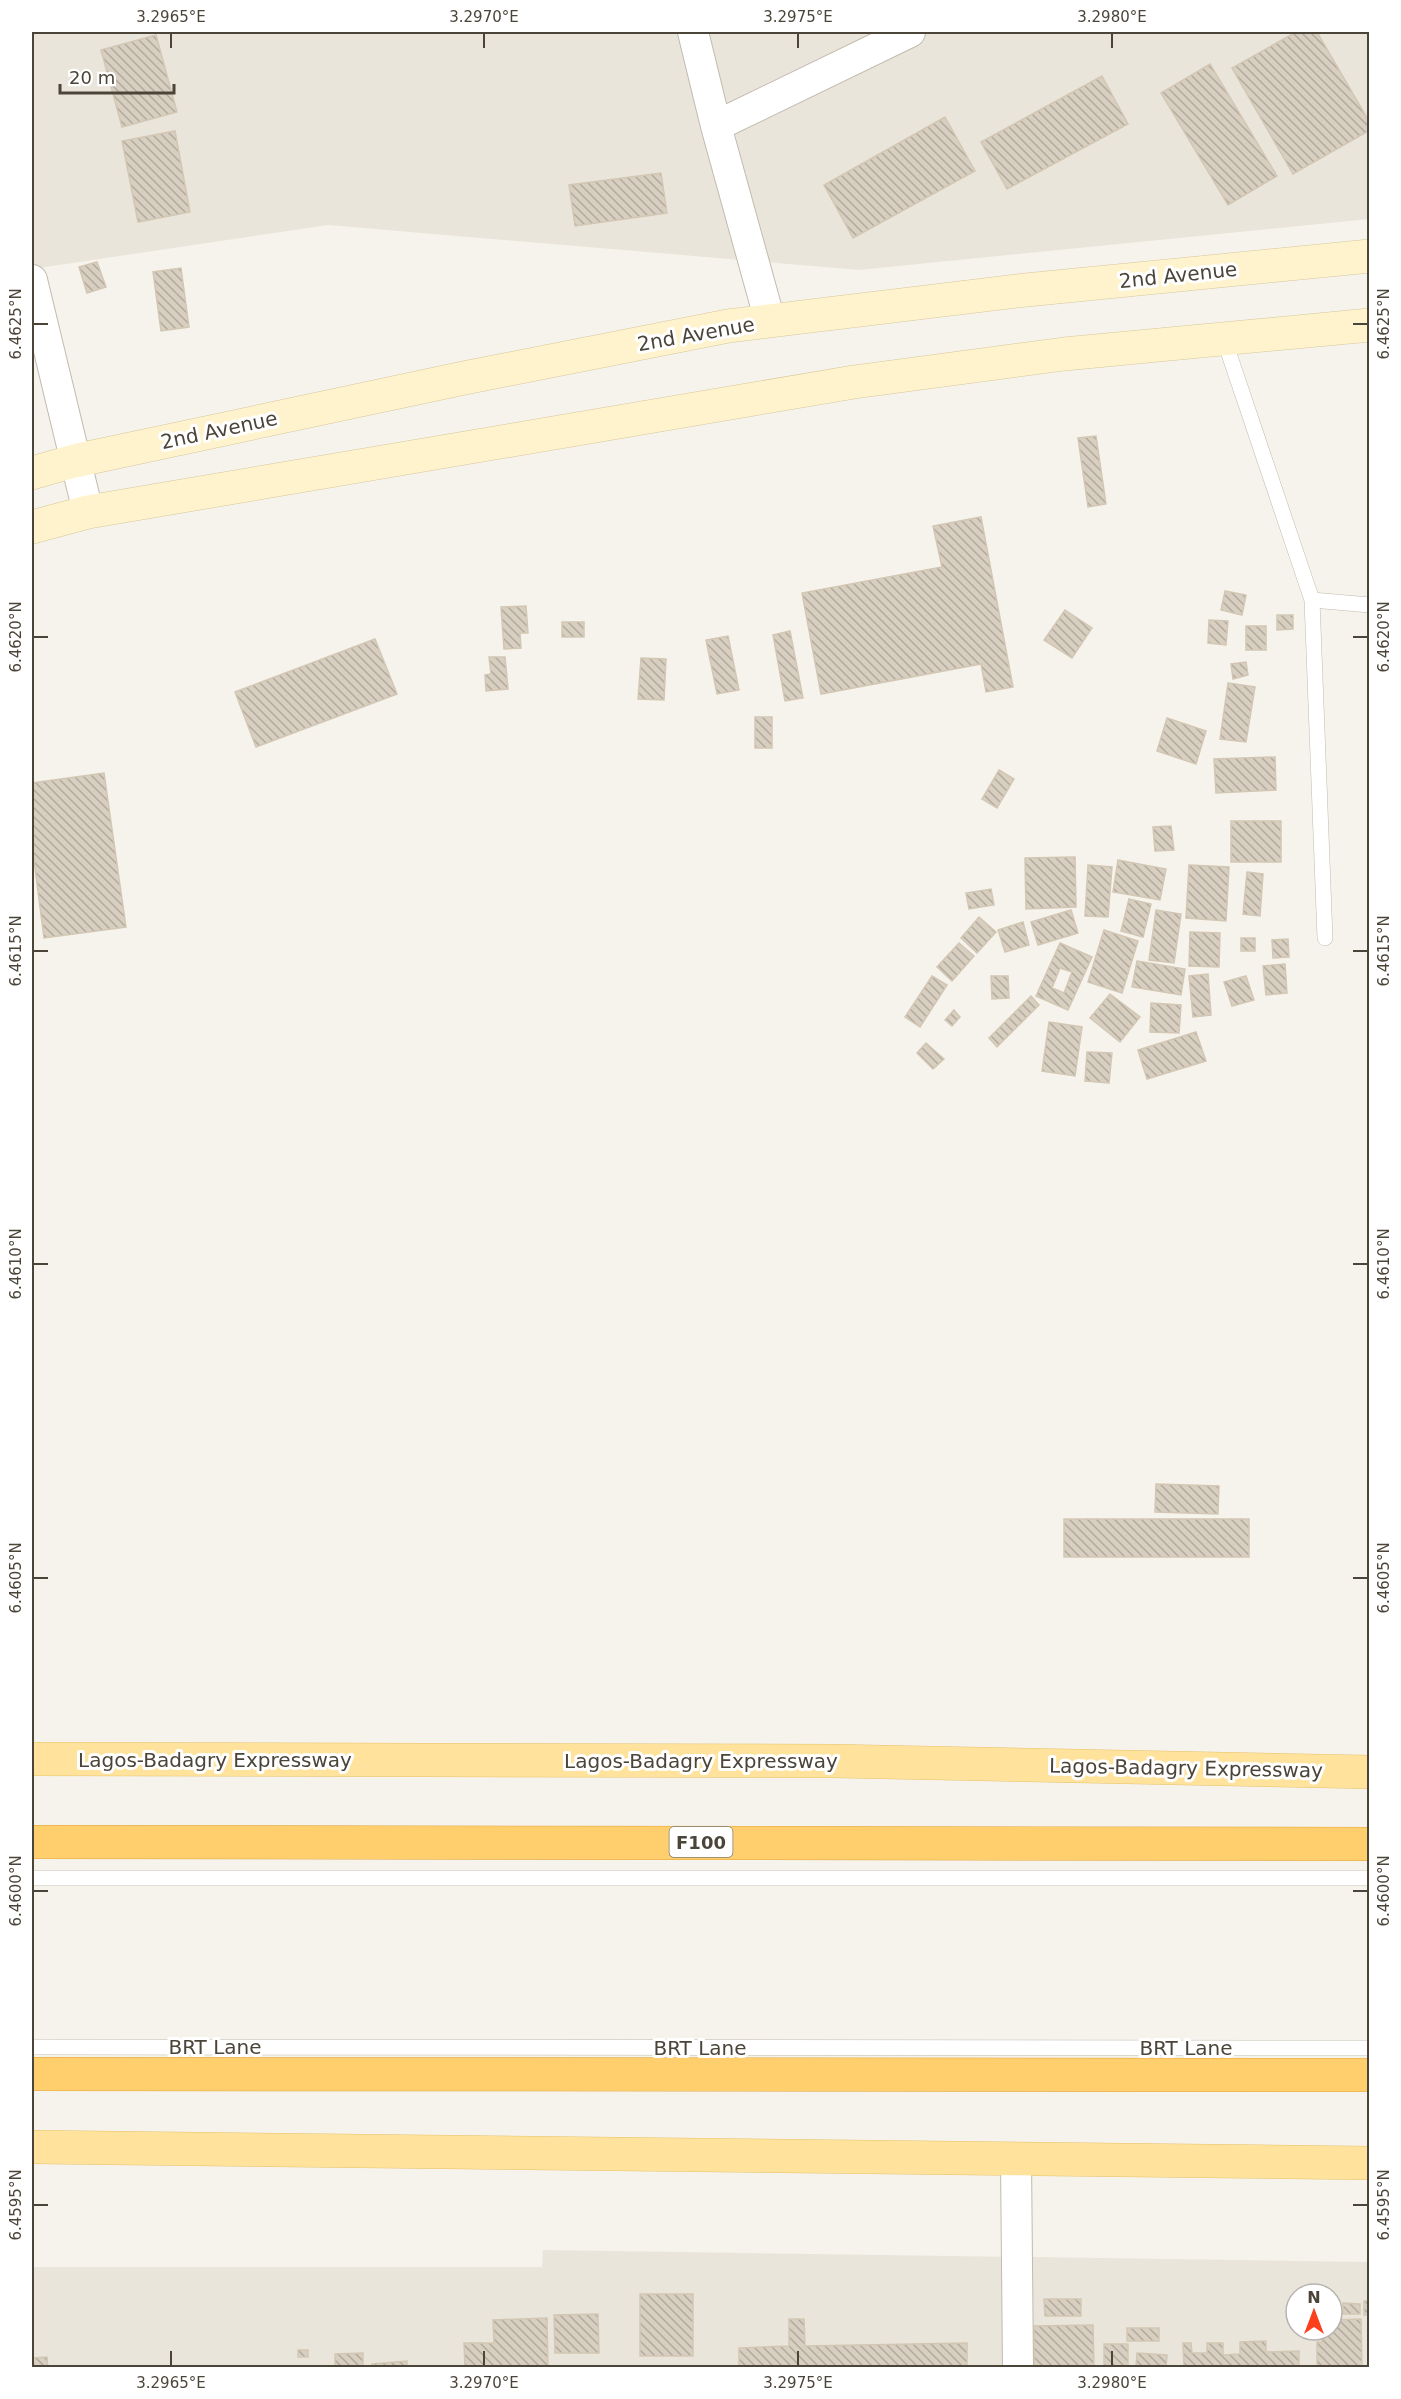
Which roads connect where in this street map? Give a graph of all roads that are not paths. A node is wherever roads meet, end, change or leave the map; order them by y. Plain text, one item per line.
1 (693, 32) edge
2 (910, 32) edge
3 (716, 126) junction
4 (1370, 256) edge
5 (32, 280) edge
6 (770, 321) junction
7 (1370, 325) edge
8 (1224, 339) junction
9 (74, 461) junction
10 (32, 473) edge
11 (88, 512) junction
12 (32, 527) edge
13 (1312, 600) junction
14 (1370, 605) edge
15 (1325, 938) dead end
16 (32, 1759) edge
17 (1370, 1772) edge
18 (32, 1842) edge
19 (1370, 1844) edge
20 (32, 1878) edge
21 (1370, 1878) edge
22 (32, 2047) edge
23 (1370, 2048) edge
24 (32, 2074) edge
25 (1370, 2074) edge
26 (32, 2147) edge
27 (1016, 2160) junction
28 (1370, 2163) edge
29 (1018, 2367) edge

1 - 3 street
2 - 3 street
3 - 6 street
4 - 6 street, 2nd Avenue
5 - 9 street
6 - 9 street, 2nd Avenue
7 - 8 street
8 - 11 street
8 - 13 lane
9 - 10 street, 2nd Avenue
9 - 11 street
11 - 12 street
13 - 14 lane
13 - 15 lane
16 - 17 main road, Lagos-Badagry Expressway
18 - 19 highway, F100
20 - 21 lane
22 - 23 lane, BRT Lane
24 - 25 highway
26 - 27 main road
27 - 28 main road
27 - 29 street

